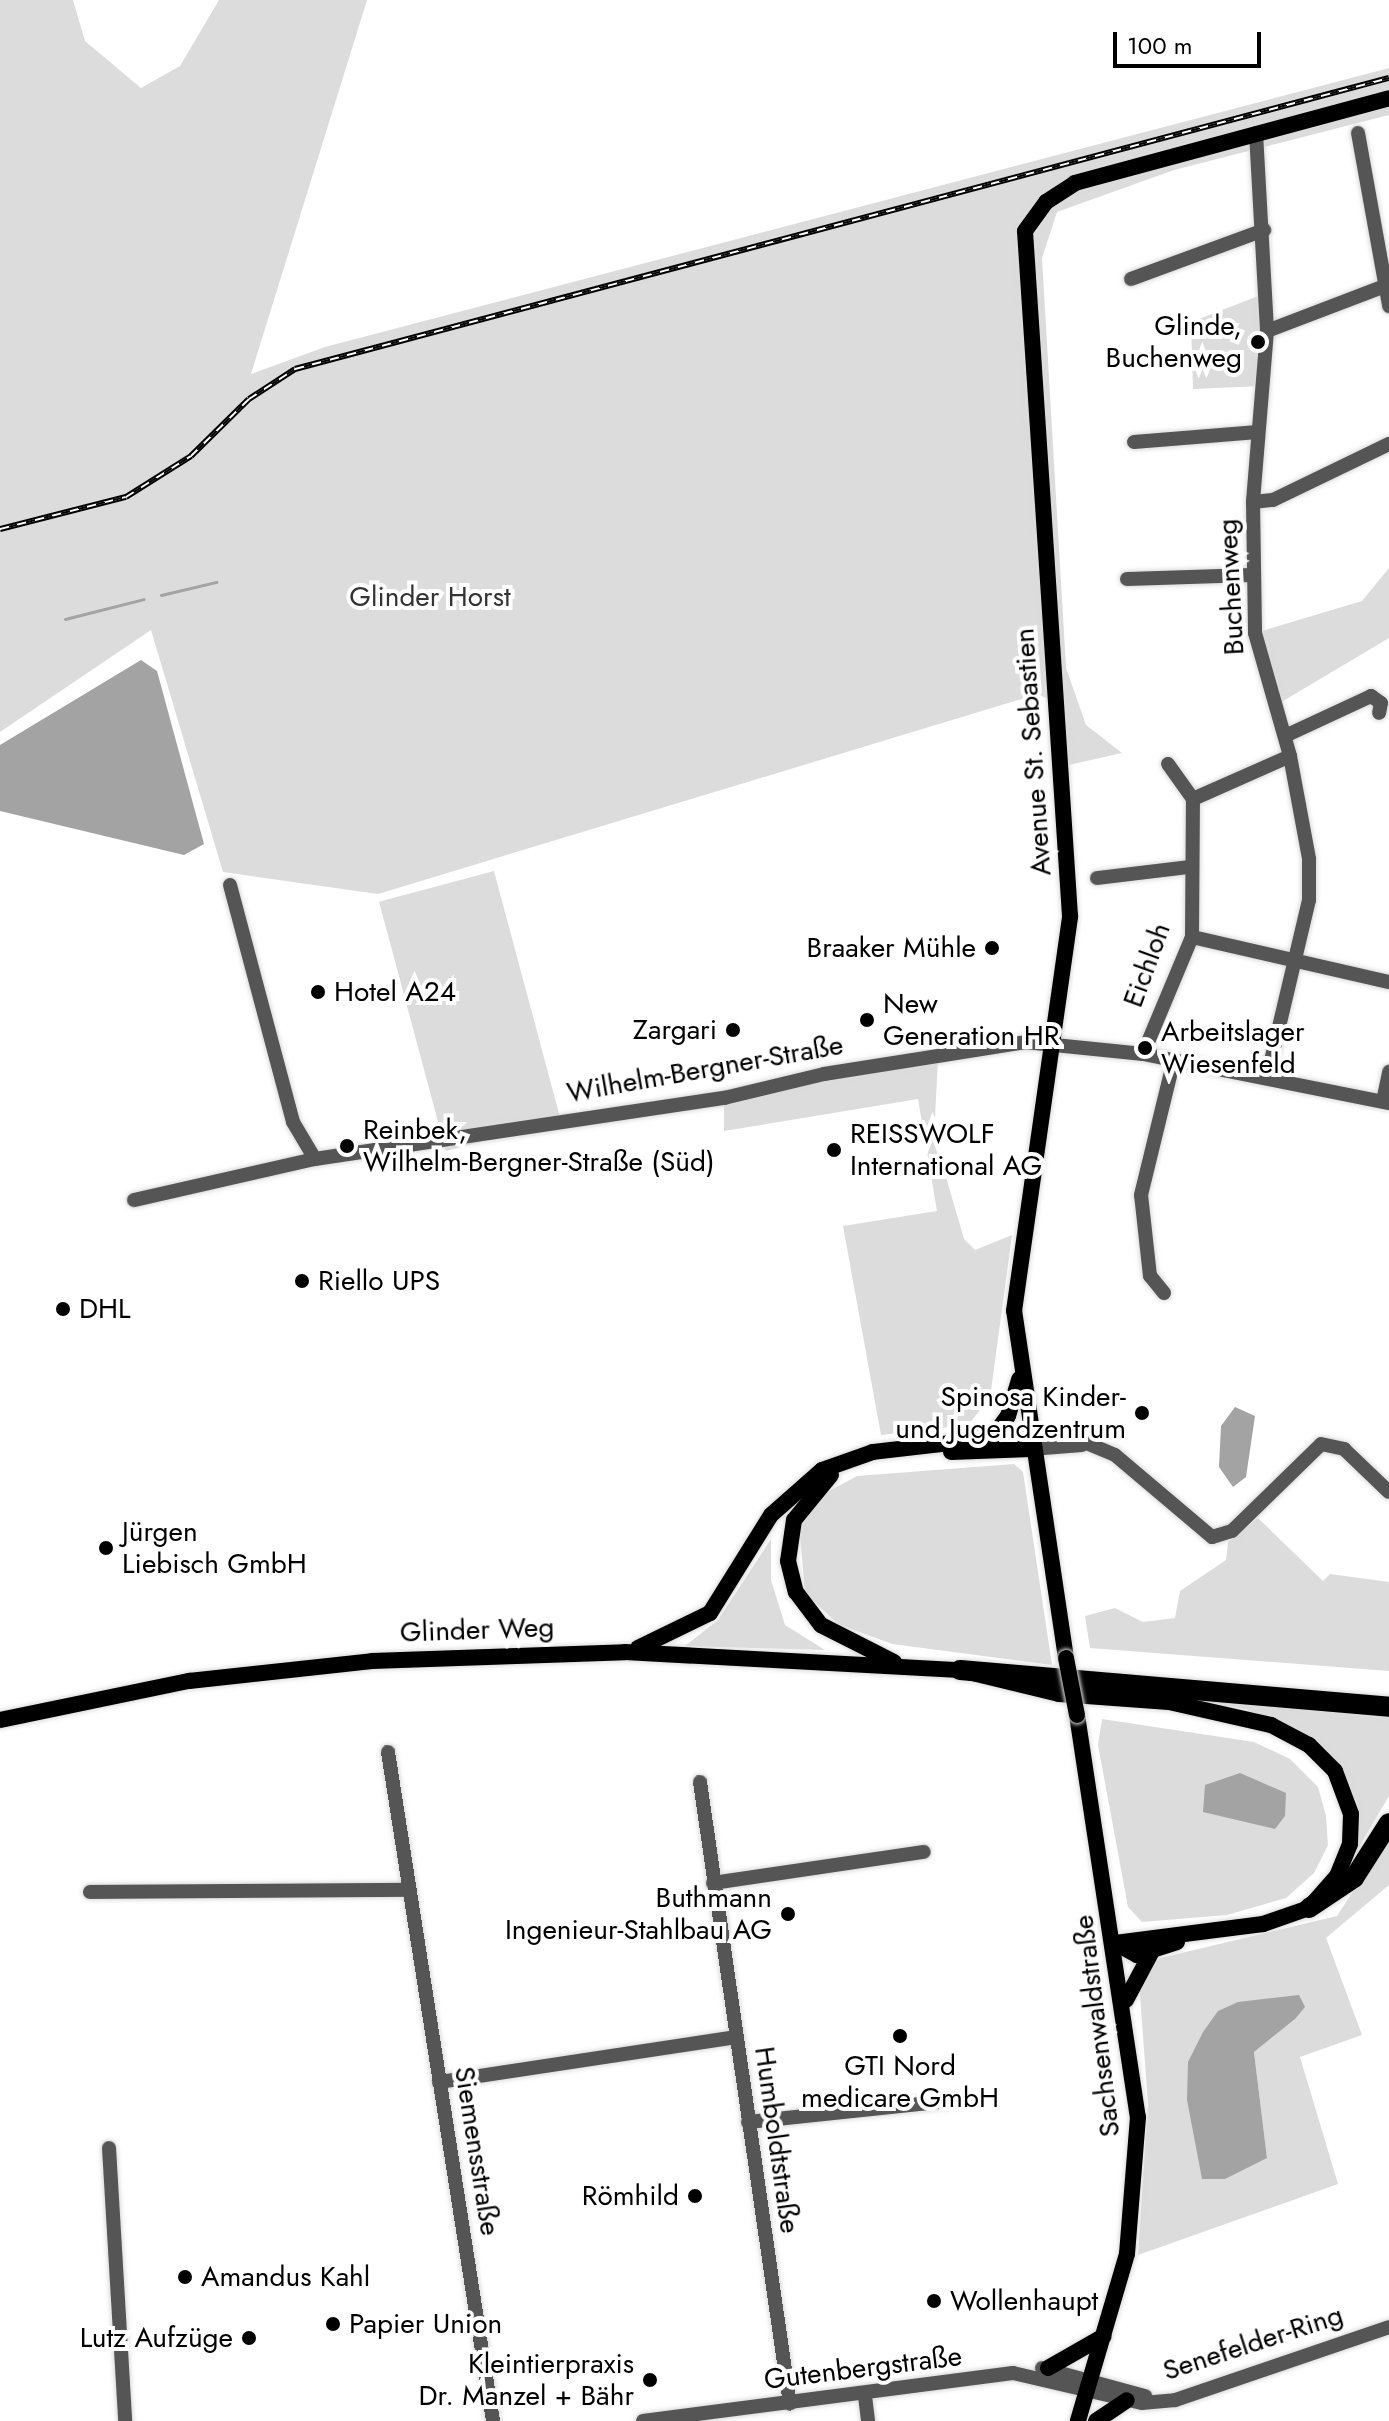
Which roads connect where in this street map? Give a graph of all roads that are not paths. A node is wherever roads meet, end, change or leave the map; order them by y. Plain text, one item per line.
1 (1389, 98) edge
2 (1256, 133) junction
3 (1358, 133) dead end
4 (1264, 230) junction
5 (1131, 279) dead end
6 (1382, 287) junction
7 (1389, 306) edge
8 (1267, 331) junction
9 (1258, 432) junction
10 (1134, 442) dead end
11 (1389, 444) edge
12 (1253, 502) junction
13 (1252, 575) junction
14 (1127, 579) dead end
15 (1379, 713) dead end
16 (1285, 736) junction
17 (1290, 756) junction
18 (1168, 764) dead end
19 (1193, 799) junction
20 (1189, 867) junction
21 (1097, 878) dead end
22 (230, 885) dead end
23 (1192, 937) junction
24 (1295, 963) junction
25 (1389, 982) edge
26 (1057, 1041) junction
27 (1143, 1054) junction
28 (1174, 1060) junction
29 (1389, 1072) edge
30 (1267, 1078) junction
31 (1386, 1102) edge
32 (315, 1159) junction
33 (134, 1200) dead end
34 (1164, 1293) dead end
35 (1020, 1373) junction
36 (994, 1435) junction
37 (1030, 1442) junction
38 (1389, 1492) edge
39 (625, 1652) junction
40 (1066, 1658) joint
41 (902, 1666) junction
42 (960, 1670) junction
43 (1389, 1707) edge
44 (0, 1720) edge
45 (388, 1752) dead end
46 (700, 1782) dead end
47 (1389, 1823) edge
48 (924, 1852) dead end
49 (713, 1883) junction
50 (409, 1890) junction
51 (90, 1892) dead end
52 (1309, 1908) junction
53 (1198, 1936) junction
54 (1115, 1943) junction
55 (1152, 1951) junction
56 (1124, 2005) junction
57 (735, 2037) junction
58 (439, 2082) junction
59 (967, 2099) dead end
60 (748, 2122) junction
61 (109, 2148) dead end
62 (1389, 2327) edge
63 (1105, 2335) junction
64 (1048, 2368) junction
65 (1023, 2373) junction
66 (1088, 2384) junction
67 (865, 2396) junction
68 (1127, 2400) junction
69 (1154, 2401) junction
70 (790, 2404) junction
71 (125, 2421) edge
72 (493, 2421) edge
73 (643, 2421) edge
74 (868, 2421) edge
75 (1078, 2421) edge
76 (1096, 2421) edge

1 - 2 main road, Avenue St. Sebastien
2 - 4 street, Buchenweg
2 - 26 main road, Avenue St. Sebastien
3 - 6 street
4 - 5 street
4 - 8 street, Buchenweg
6 - 7 street
6 - 8 street
8 - 9 street, Buchenweg
9 - 10 street
9 - 12 street, Buchenweg
11 - 12 street
12 - 13 street, Buchenweg
13 - 14 street
13 - 16 street, Buchenweg
15 - 16 street
16 - 17 street, Buchenweg
17 - 19 street
17 - 24 street, Buchenweg
18 - 19 street
19 - 20 street, Eichloh
20 - 21 street
20 - 23 street, Eichloh
22 - 32 street
23 - 24 street
23 - 27 street, Eichloh
24 - 25 street
24 - 30 street, Buchenweg
26 - 27 street, Wilhelm-Bergner-Straße
26 - 32 street, Wilhelm-Bergner-Straße
26 - 35 main road, Avenue St. Sebastien
27 - 28 street, Wilhelm-Bergner-Straße
28 - 30 street, Wilhelm-Bergner-Straße
28 - 34 street
29 - 31 street
30 - 31 street, Wilhelm-Bergner-Straße
32 - 33 street, Wilhelm-Bergner-Straße
35 - 36 main road
35 - 37 main road, Avenue St. Sebastien
36 - 37 main road
36 - 39 main road
37 - 38 street
37 - 40 main road, Avenue St. Sebastien
37 - 41 main road
39 - 41 main road, Glinder Weg
39 - 44 main road, Glinder Weg
40 - 54 main road, Sachsenwaldstraße, bridge
41 - 42 main road, Glinder Weg
42 - 43 highway
42 - 52 main road, Glinder Weg
45 - 50 street, Siemensstraße
46 - 49 street, Humboldtstraße
47 - 52 highway
48 - 49 street
49 - 57 street, Humboldtstraße
50 - 51 street
50 - 58 street, Siemensstraße
52 - 53 main road
53 - 54 main road
53 - 55 main road
54 - 55 main road
54 - 56 main road, Sachsenwaldstraße
55 - 56 main road
56 - 63 main road, Sachsenwaldstraße
57 - 58 street
57 - 60 street, Humboldtstraße
58 - 72 street, Siemensstraße
59 - 60 street
60 - 70 street, Humboldtstraße
61 - 71 street
62 - 69 street, Senefelder-Ring
63 - 64 main road
63 - 66 main road, Sachsenwaldstraße
64 - 65 street
64 - 66 street
65 - 66 street, Gutenbergstraße
65 - 67 street, Gutenbergstraße
66 - 68 street, Senefelder-Ring
66 - 69 street
66 - 75 main road, Sachsenwaldstraße
67 - 70 street, Gutenbergstraße
67 - 74 street
68 - 69 street, Senefelder-Ring
68 - 76 main road
70 - 73 street, Gutenbergstraße

